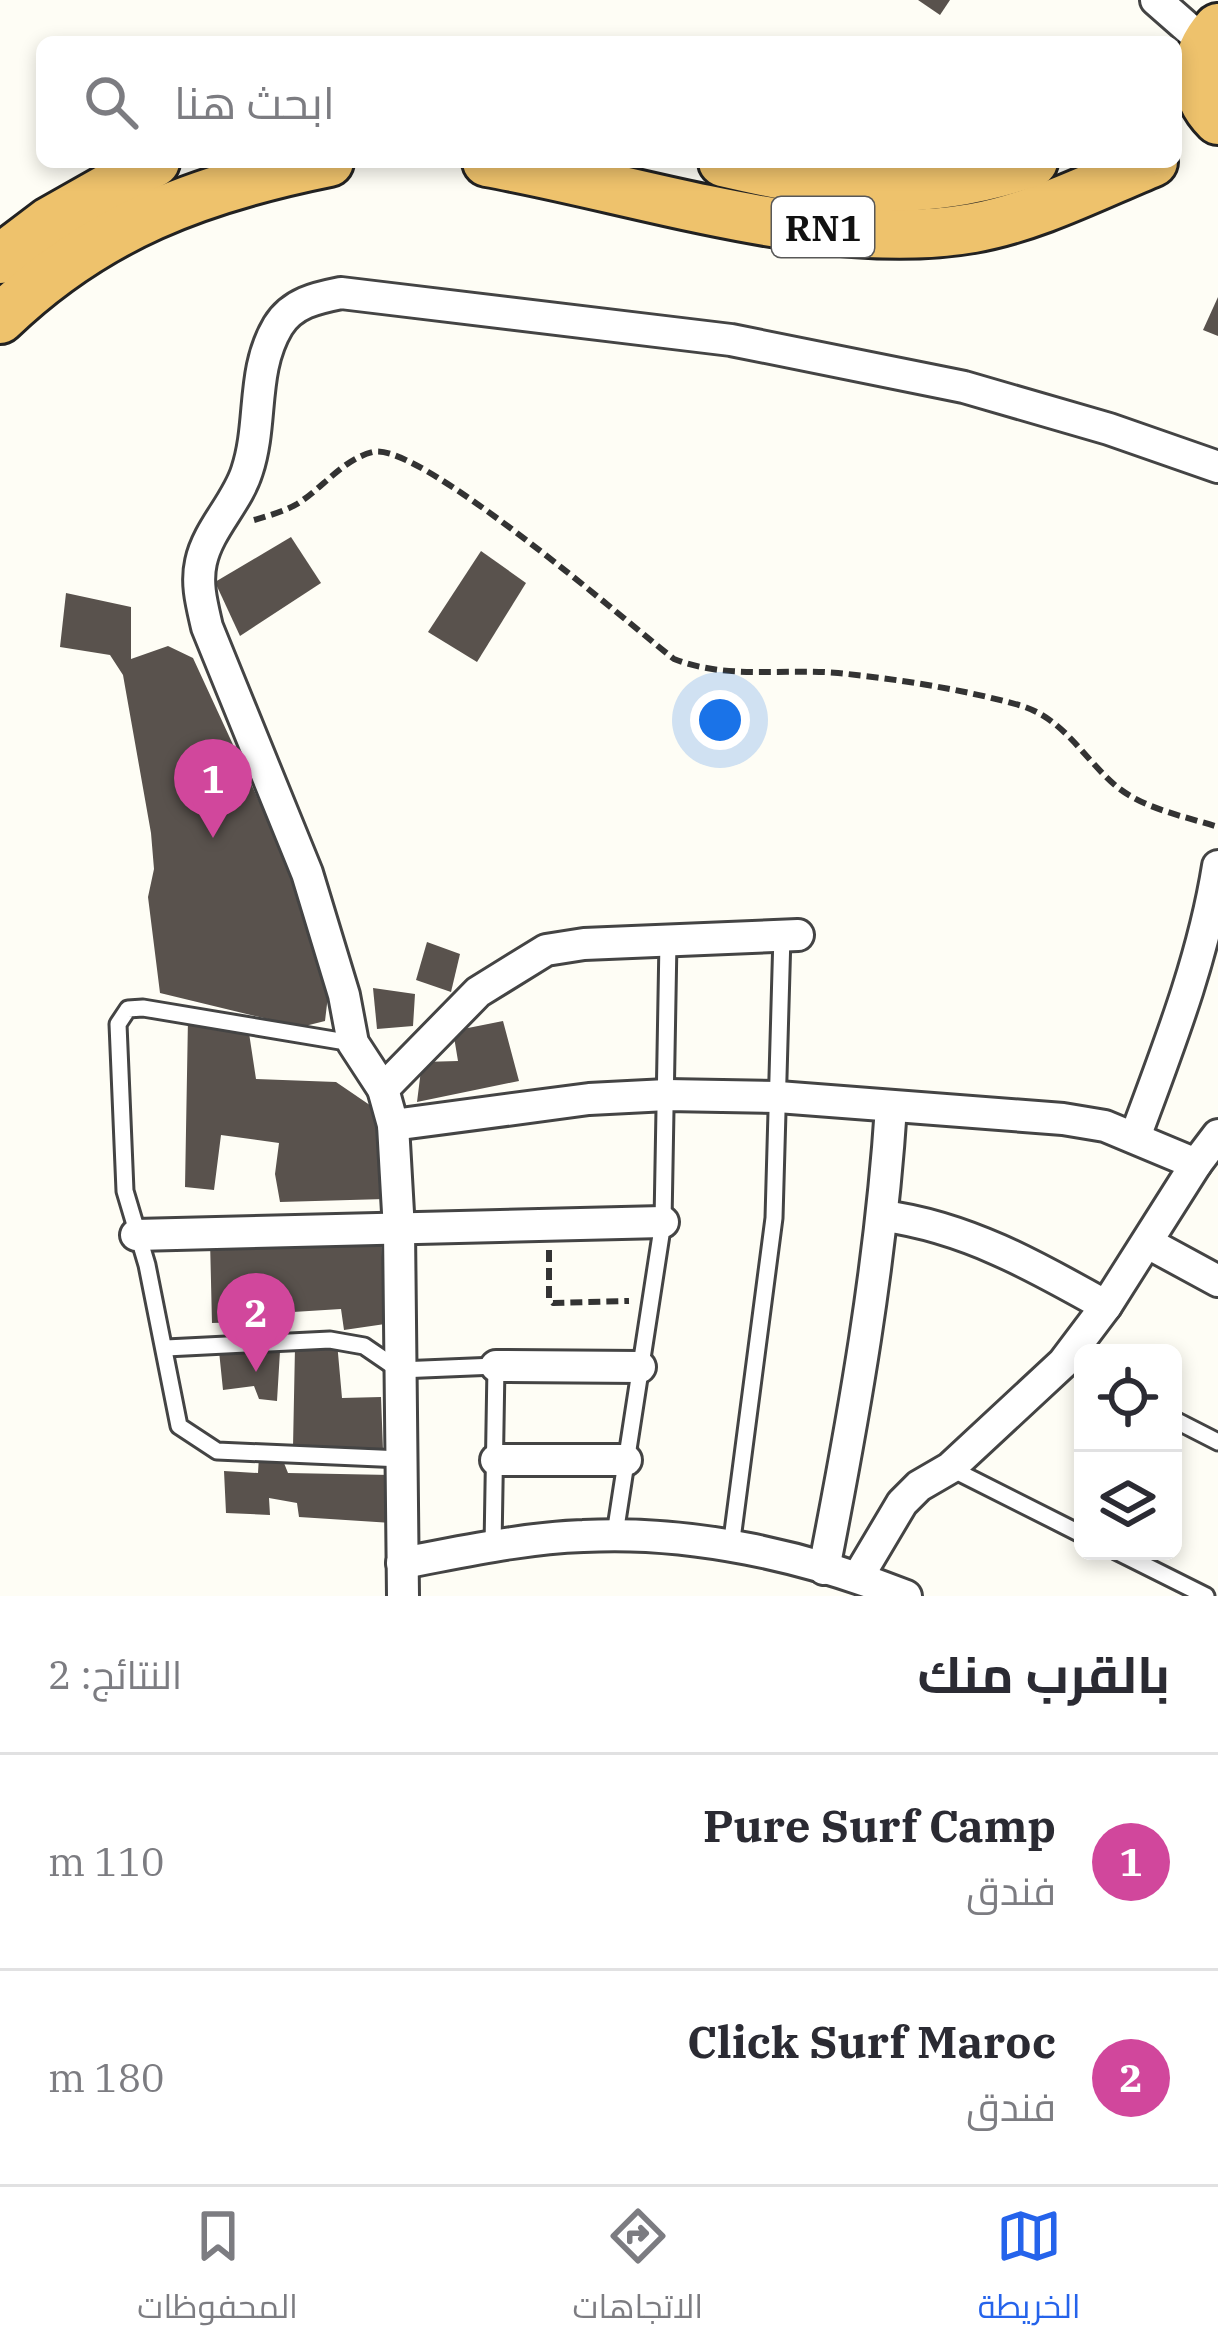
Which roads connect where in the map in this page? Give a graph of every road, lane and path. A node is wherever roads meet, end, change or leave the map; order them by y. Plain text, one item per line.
1 (1156, 0) edge
2 (1199, 58) edge
3 (1218, 120) edge
4 (1218, 135) edge
5 (1182, 150) edge
6 (144, 168) edge
7 (299, 168) edge
8 (516, 168) edge
9 (751, 168) edge
10 (1015, 168) edge
11 (1138, 168) edge
12 (0, 259) edge
13 (0, 319) edge
14 (1218, 467) edge
15 (216, 530) junction
16 (1218, 827) edge
17 (1218, 866) edge
18 (790, 935) joint
19 (668, 941) junction
20 (352, 1043) junction
21 (382, 1089) junction
22 (667, 1095) junction
23 (778, 1097) junction
24 (891, 1107) junction
25 (393, 1125) junction
26 (1218, 1135) edge
27 (1136, 1137) junction
28 (1196, 1164) junction
29 (884, 1216) junction
30 (549, 1222) junction
31 (663, 1222) junction
32 (399, 1230) junction
33 (136, 1234) junction
34 (1148, 1244) junction
35 (1218, 1281) edge
36 (650, 1299) junction
37 (1106, 1306) junction
38 (166, 1348) junction
39 (496, 1366) junction
40 (640, 1367) junction
41 (1073, 1368) edge
42 (398, 1370) junction
43 (1182, 1424) edge
44 (1218, 1442) edge
45 (402, 1459) junction
46 (496, 1460) junction
47 (626, 1460) junction
48 (950, 1468) junction
49 (1074, 1530) edge
50 (615, 1534) junction
51 (494, 1547) junction
52 (731, 1547) junction
53 (1134, 1560) edge
54 (402, 1563) junction
55 (824, 1569) junction
56 (858, 1577) junction
57 (403, 1596) edge
58 (906, 1596) edge
59 (1206, 1596) edge

1 - 2 street
2 - 3 highway
4 - 5 highway
6 - 12 highway
7 - 13 highway
8 - 11 highway, RN1
9 - 10 highway, RN1
14 - 15 street
15 - 16 path
15 - 20 street
17 - 27 street
18 - 19 street
18 - 23 lane
19 - 21 street
19 - 22 lane
20 - 21 street
20 - 33 lane
21 - 25 street
22 - 23 street
22 - 25 street
22 - 31 lane
23 - 24 street
23 - 52 lane
24 - 27 street
24 - 29 street
25 - 32 street
26 - 28 street
27 - 28 street
28 - 34 street
29 - 37 street
29 - 55 street
30 - 31 street
30 - 32 street
30 - 36 path
31 - 36 lane
32 - 33 street
32 - 42 street
33 - 38 lane
34 - 35 street
34 - 37 street
36 - 40 lane
37 - 41 street
38 - 42 lane
38 - 45 lane
39 - 40 street
39 - 42 lane
39 - 46 lane
40 - 47 lane
41 - 48 street
42 - 45 street
43 - 44 lane
45 - 54 street
46 - 47 street
46 - 51 lane
47 - 50 lane
48 - 49 lane
48 - 56 street
50 - 51 street
50 - 52 street
51 - 54 street
52 - 55 street
53 - 59 lane
54 - 57 street
55 - 56 street
56 - 58 street

